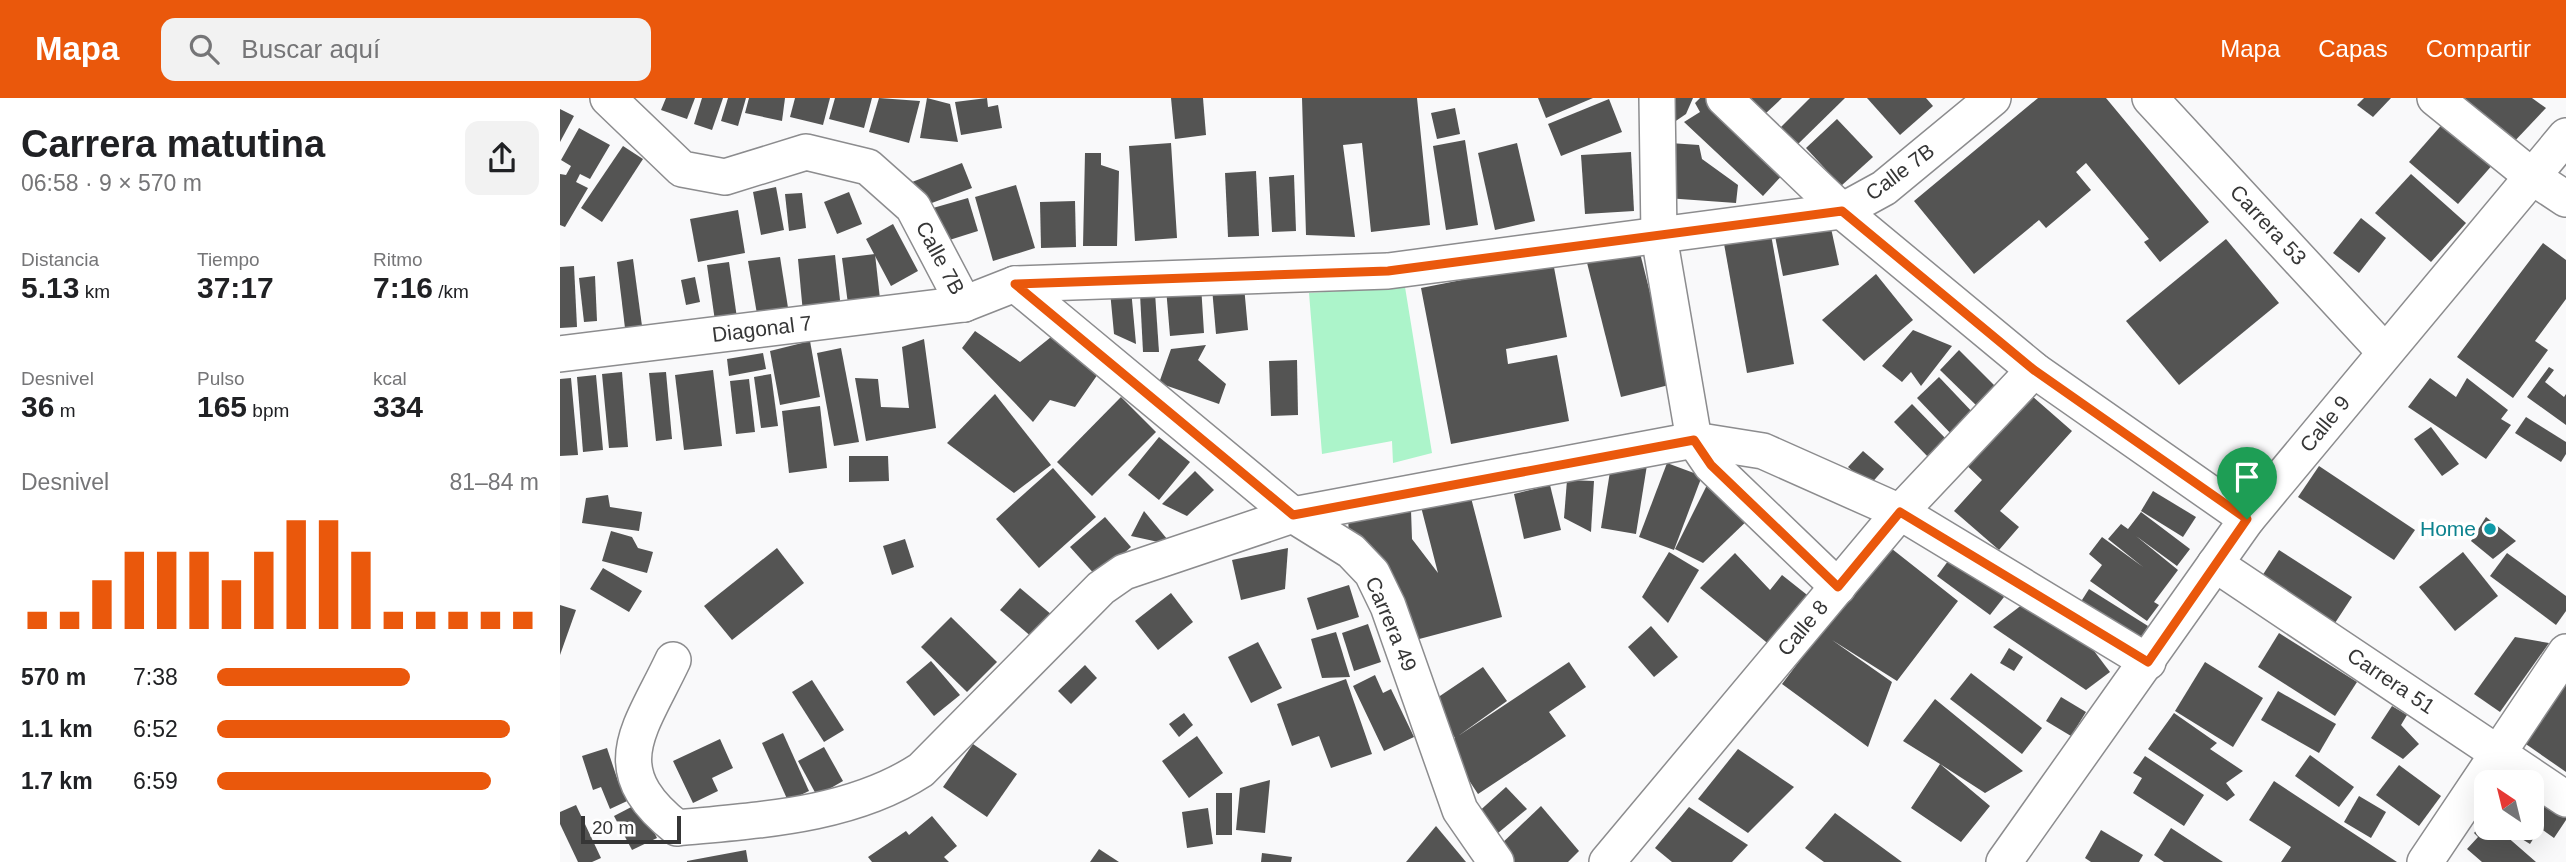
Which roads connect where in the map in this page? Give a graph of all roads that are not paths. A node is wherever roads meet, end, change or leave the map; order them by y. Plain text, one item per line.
1 (608, 98) edge
2 (1657, 98) edge
3 (1724, 98) edge
4 (1993, 98) edge
5 (2151, 98) edge
6 (2435, 98) edge
7 (2566, 136) edge
8 (2534, 178) junction
9 (2566, 199) edge
10 (1842, 211) junction
11 (1659, 236) junction
12 (1015, 284) junction
13 (964, 304) junction
14 (2385, 352) junction
15 (560, 354) edge
16 (2034, 370) junction
17 (1694, 440) junction
18 (1900, 512) junction
19 (1293, 515) junction
20 (2247, 519) junction
21 (2216, 564) junction
22 (1838, 587) junction
23 (2566, 652) edge
24 (673, 660) dead end
25 (2148, 662) junction
26 (2499, 752) junction
27 (2566, 799) edge
28 (1496, 862) edge
29 (1607, 862) edge
30 (2004, 862) edge
31 (2426, 862) edge

1 - 13 street, Calle 7B
2 - 11 street
3 - 10 street
4 - 10 street, Calle 7B
5 - 14 street, Carrera 53
6 - 8 street
7 - 8 street, Calle 9
8 - 9 street
8 - 14 street, Calle 9
10 - 11 street, Calle 7B
10 - 16 street
11 - 12 street, Calle 7B
11 - 17 street
12 - 13 street, Calle 7B
12 - 19 street, Carrera 49
13 - 15 street, Diagonal 7
14 - 20 street, Calle 9
16 - 18 street, Calle 8
16 - 20 street
17 - 18 street
17 - 19 street
17 - 22 street
18 - 22 street, Calle 8
18 - 25 street
19 - 24 street
19 - 28 street, Carrera 49
20 - 21 street, Calle 9
21 - 25 street, Calle 9
21 - 26 street, Carrera 51
22 - 29 street, Calle 8
23 - 26 street
25 - 30 street, Calle 9
26 - 27 street, Carrera 51
26 - 31 street

